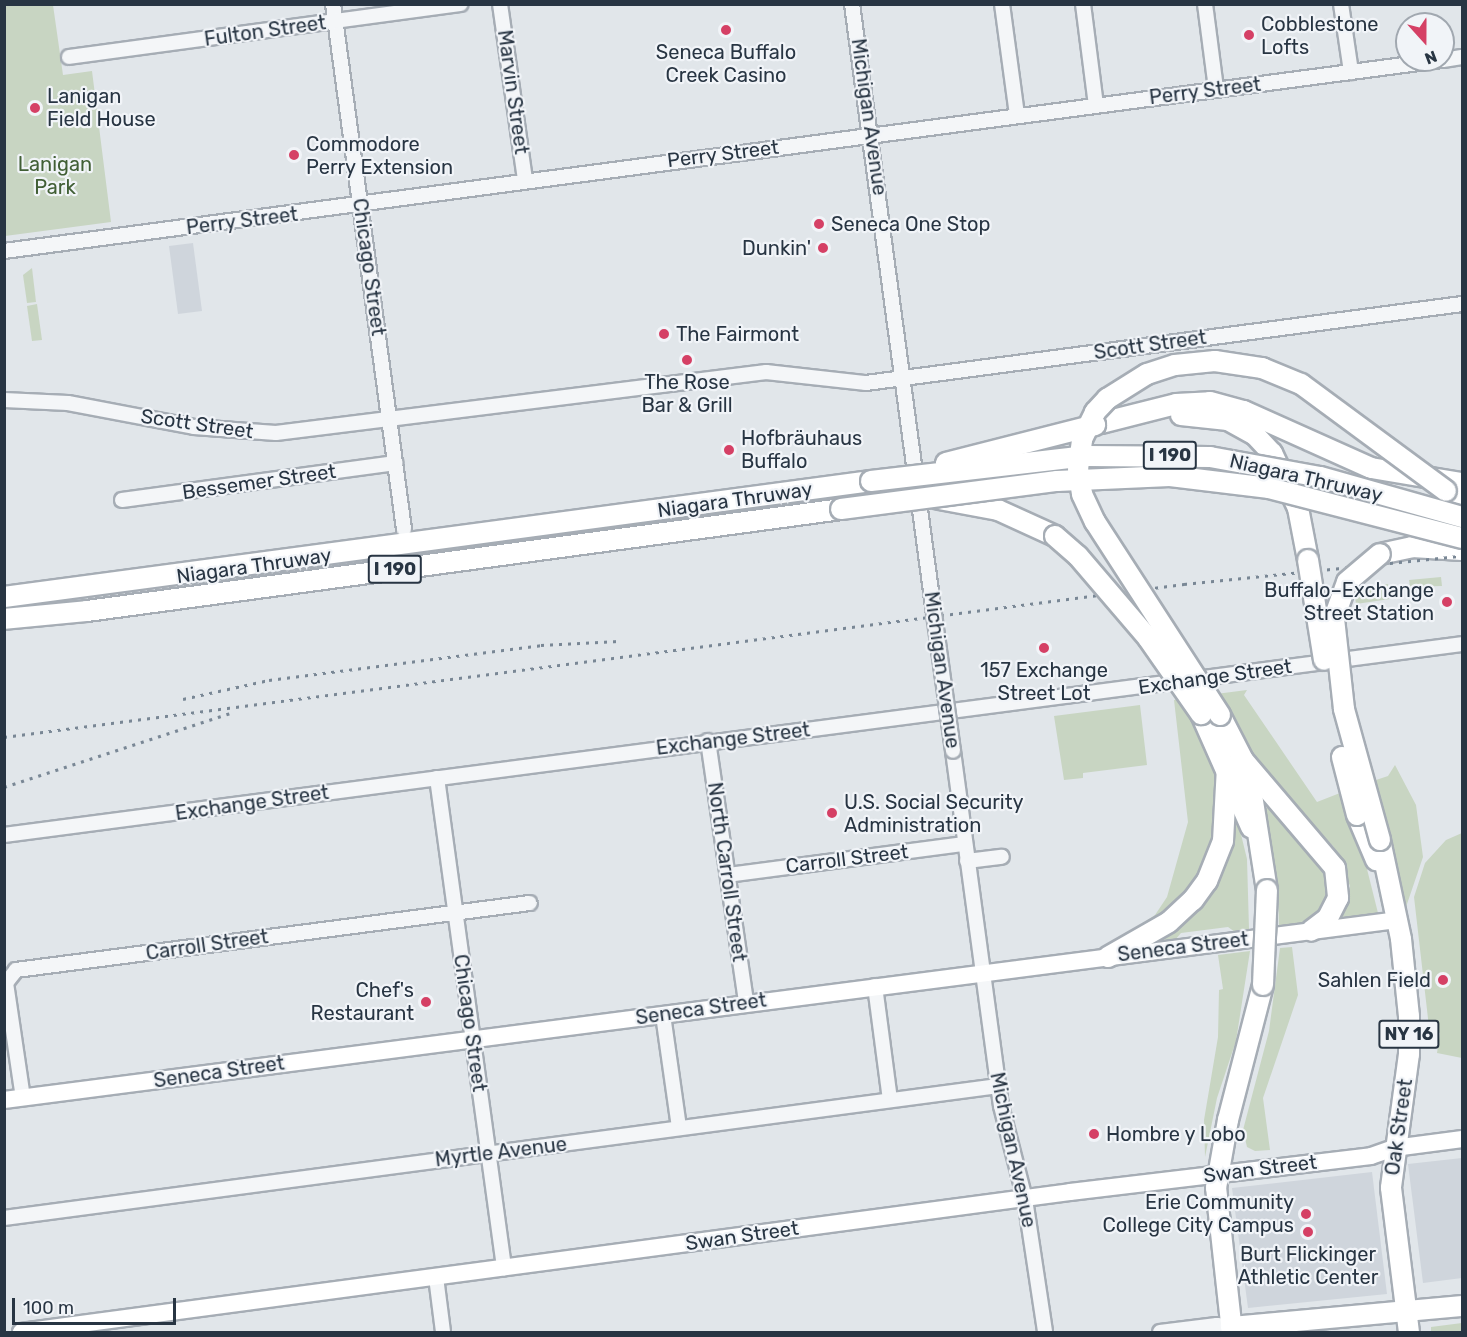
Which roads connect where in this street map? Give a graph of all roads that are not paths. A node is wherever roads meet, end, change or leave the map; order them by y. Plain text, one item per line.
1 (333, 4) edge
2 (460, 4) edge
3 (500, 4) edge
4 (852, 4) edge
5 (1002, 4) edge
6 (1083, 4) edge
7 (1205, 4) edge
8 (1341, 4) edge
9 (335, 21) junction
10 (69, 57) dead end
11 (1395, 66) edge
12 (1351, 72) junction
13 (1216, 89) junction
14 (1096, 105) junction
15 (1017, 115) junction
16 (872, 136) junction
17 (525, 179) junction
18 (360, 205) junction
19 (4, 251) edge
20 (1462, 304) edge
21 (903, 379) junction
22 (4, 400) edge
23 (390, 421) junction
24 (1101, 423) junction
25 (396, 463) junction
26 (871, 481) junction
27 (1462, 483) edge
28 (928, 497) junction
29 (122, 500) dead end
30 (1462, 503) edge
31 (1462, 517) edge
32 (404, 529) dead end
33 (1462, 538) edge
34 (1462, 550) edge
35 (4, 597) edge
36 (4, 619) edge
37 (1462, 644) edge
38 (1210, 715) junction
39 (708, 741) junction
40 (1235, 763) junction
41 (436, 778) junction
42 (4, 836) edge
43 (965, 844) junction
44 (1002, 857) dead end
45 (967, 861) junction
46 (728, 874) junction
47 (1391, 896) junction
48 (530, 903) dead end
49 (456, 912) junction
50 (1398, 920) junction
51 (1311, 931) junction
52 (1108, 957) junction
53 (982, 972) junction
54 (875, 986) junction
55 (746, 1003) junction
56 (663, 1015) junction
57 (472, 1038) junction
58 (998, 1086) junction
59 (23, 1098) junction
60 (4, 1100) edge
61 (890, 1100) junction
62 (680, 1128) junction
63 (1462, 1139) edge
64 (1394, 1148) junction
65 (488, 1153) junction
66 (1219, 1175) junction
67 (1025, 1199) junction
68 (4, 1218) edge
69 (504, 1268) junction
70 (436, 1277) junction
71 (1462, 1306) edge
72 (1408, 1323) edge
73 (1231, 1330) edge
74 (21, 1332) edge
75 (443, 1332) edge
76 (1045, 1332) edge
77 (1160, 1332) edge

1 - 9 street, Chicago Street
2 - 9 street, Fulton Street
3 - 17 street, Marvin Street
4 - 16 street, Michigan Avenue
5 - 15 street
6 - 14 street
7 - 13 street
8 - 12 street
9 - 10 street, Fulton Street
9 - 18 street, Chicago Street
11 - 12 street, Perry Street
12 - 13 street, Perry Street
13 - 14 street, Perry Street
14 - 15 street, Perry Street
15 - 16 street, Perry Street
16 - 17 street, Perry Street
16 - 21 street, Michigan Avenue
17 - 18 street, Perry Street
18 - 19 street, Perry Street
18 - 23 street, Chicago Street
20 - 21 street, Scott Street
21 - 23 street, Scott Street
21 - 43 street, Michigan Avenue, bridge
22 - 23 street, Scott Street
23 - 25 street, Chicago Street
24 - 26 highway, bridge
24 - 27 highway, bridge
24 - 47 highway, bridge
25 - 29 street, Bessemer Street
25 - 32 street, Chicago Street
26 - 31 highway, Niagara Thruway / I 190, bridge
26 - 35 highway, Niagara Thruway / I 190
28 - 33 highway, Niagara Thruway / I 190, bridge
28 - 36 highway, Niagara Thruway / I 190, bridge
28 - 38 highway, bridge
30 - 38 highway, bridge
34 - 47 highway, bridge
37 - 39 street, Exchange Street
38 - 40 highway
39 - 41 street, Exchange Street
39 - 46 street, North Carroll Street
40 - 51 highway
40 - 52 highway
40 - 66 highway, bridge
41 - 42 street, Exchange Street
41 - 49 street, Chicago Street
43 - 45 street, Michigan Avenue
43 - 46 street, Carroll Street
44 - 45 street
45 - 53 street, Michigan Avenue
46 - 55 street, North Carroll Street
47 - 50 highway, Oak Street
48 - 49 street, Carroll Street
49 - 57 street, Chicago Street
49 - 59 street, Carroll Street
50 - 51 main road, Seneca Street
50 - 64 highway, Oak Street / NY 16
51 - 52 main road, Seneca Street
52 - 53 main road, Seneca Street
53 - 54 main road, Seneca Street
53 - 58 street, Michigan Avenue
54 - 55 main road, Seneca Street
54 - 61 street
55 - 56 main road, Seneca Street
56 - 57 main road, Seneca Street
56 - 62 street
57 - 59 main road, Seneca Street
57 - 65 street, Chicago Street
58 - 61 street, Myrtle Avenue
58 - 67 street, Michigan Avenue
59 - 60 main road, Seneca Street
61 - 62 street, Myrtle Avenue
62 - 65 street, Myrtle Avenue
63 - 64 main road, Swan Street
64 - 66 main road, Swan Street
64 - 72 highway, Oak Street / NY 16
65 - 68 street, Myrtle Avenue
65 - 69 street, Chicago Street
66 - 67 main road, Swan Street
66 - 73 highway
67 - 69 main road, Swan Street
67 - 76 street, Michigan Avenue
69 - 70 main road, Swan Street
70 - 74 main road, Swan Street
70 - 75 street
71 - 72 highway
72 - 73 highway
73 - 77 street

